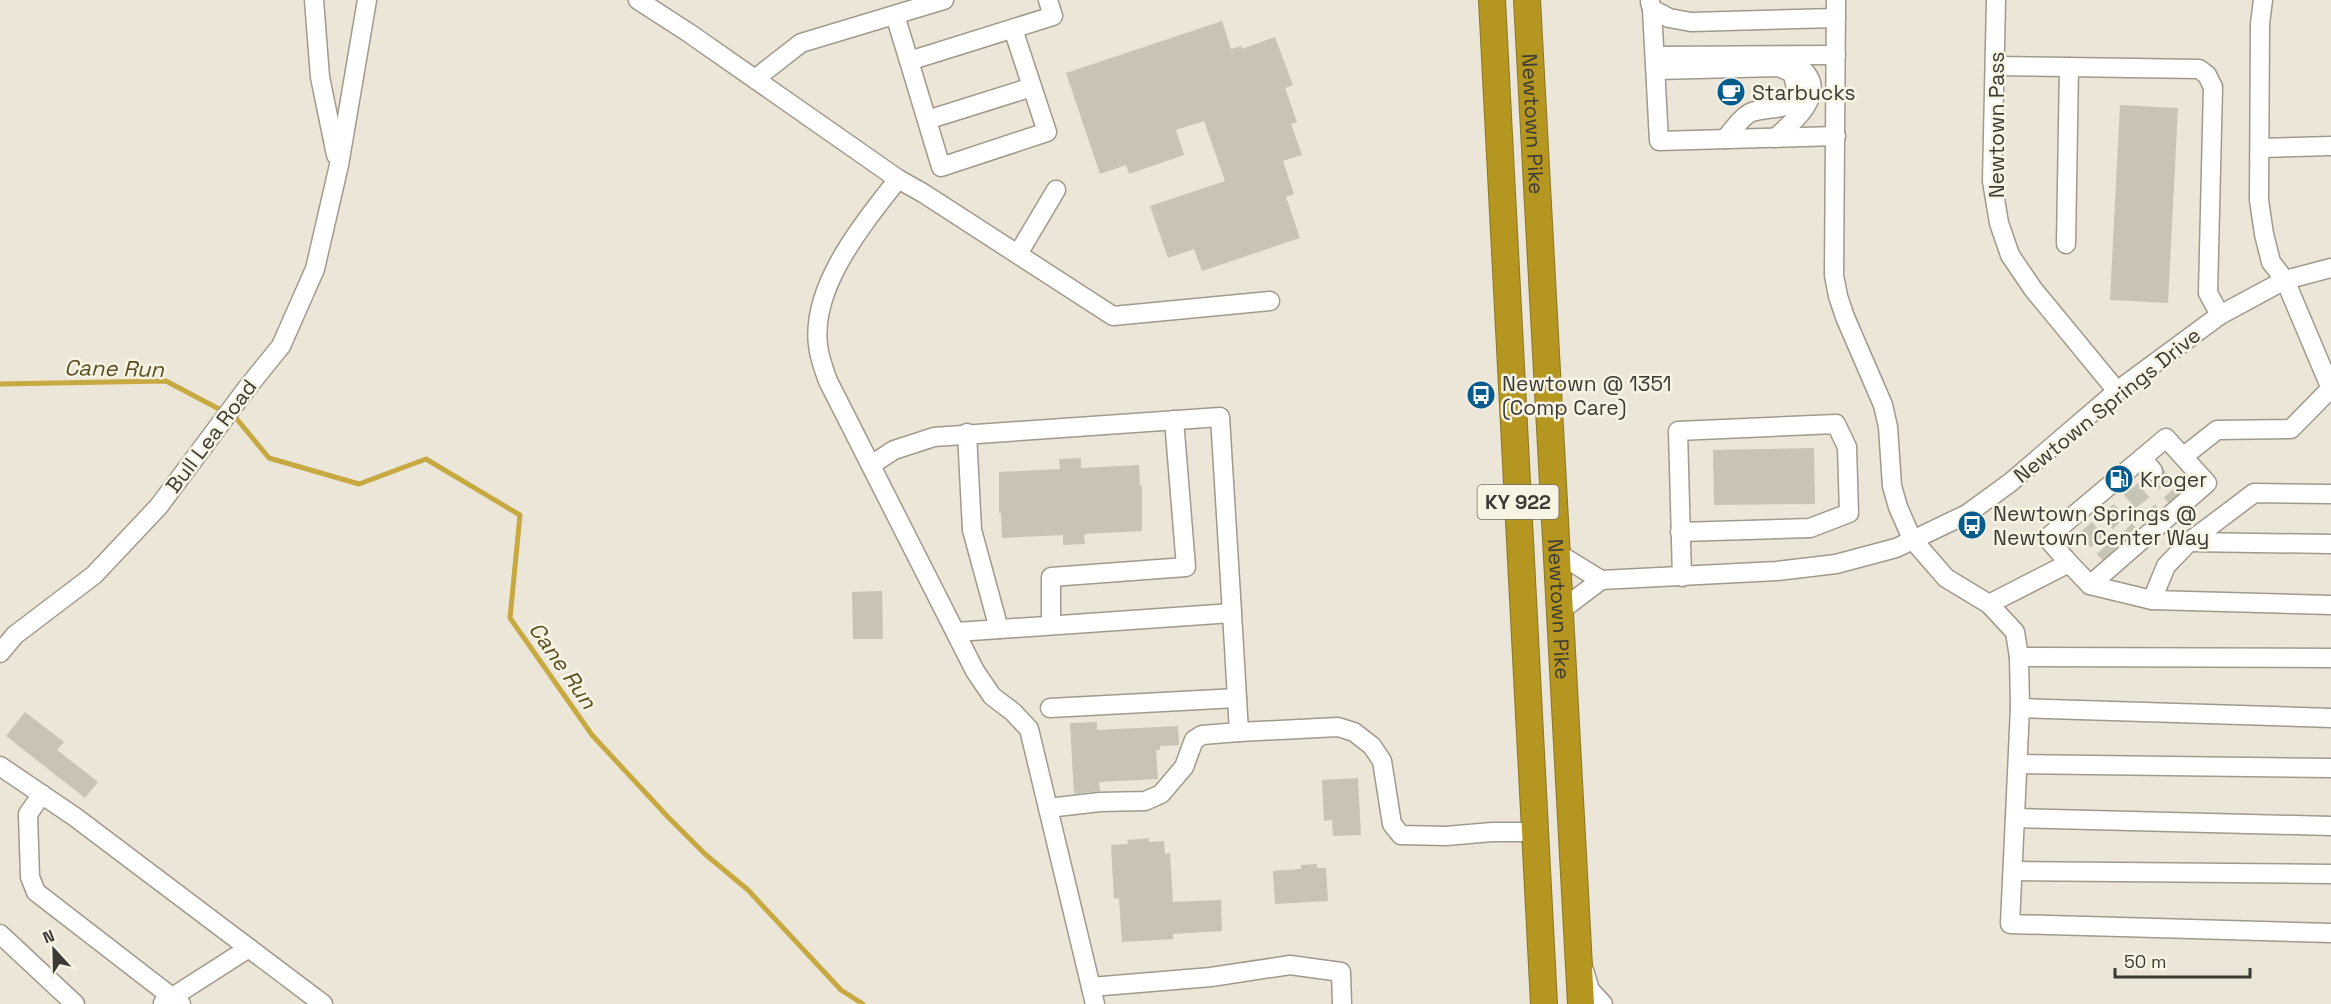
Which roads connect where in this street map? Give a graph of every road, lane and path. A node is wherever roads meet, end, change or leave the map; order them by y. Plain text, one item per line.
1 (314, 0) edge
2 (367, 0) edge
3 (638, 0) edge
4 (944, 0) edge
5 (1048, 0) edge
6 (1492, 0) edge
7 (1527, 0) edge
8 (1836, 0) edge
9 (1996, 0) edge
10 (2263, 0) edge
11 (1651, 5) edge
12 (895, 15) junction
13 (1836, 18) junction
14 (1013, 29) junction
15 (1783, 55) junction
16 (1836, 55) junction
17 (909, 61) junction
18 (1656, 63) junction
19 (1995, 66) junction
20 (2069, 67) junction
21 (754, 79) junction
22 (1032, 87) junction
23 (927, 120) junction
24 (1836, 136) junction
25 (1774, 138) junction
26 (1725, 139) junction
27 (2331, 146) edge
28 (2260, 148) junction
29 (339, 165) junction
30 (941, 167) junction
31 (898, 179) junction
32 (1056, 190) dead end
33 (923, 193) junction
34 (2066, 244) dead end
35 (1018, 254) junction
36 (2331, 268) edge
37 (2285, 280) junction
38 (1270, 301) dead end
39 (2220, 315) junction
40 (2331, 388) edge
41 (2117, 391) junction
42 (1174, 420) junction
43 (966, 433) junction
44 (2184, 456) junction
45 (871, 465) junction
46 (2331, 494) edge
47 (1680, 532) junction
48 (1912, 539) junction
49 (2189, 542) junction
50 (2331, 544) edge
51 (1557, 553) junction
52 (2069, 563) junction
53 (1682, 577) junction
54 (1601, 580) junction
55 (2090, 585) junction
56 (2152, 600) junction
57 (1989, 604) junction
58 (2331, 605) edge
59 (1560, 611) junction
60 (1232, 613) junction
61 (1051, 626) junction
62 (999, 629) junction
63 (957, 632) junction
64 (0, 653) edge
65 (2019, 657) junction
66 (2331, 658) edge
67 (1237, 698) junction
68 (1050, 708) dead end
69 (2020, 708) junction
70 (2331, 718) edge
71 (1239, 732) junction
72 (2018, 764) junction
73 (0, 766) edge
74 (2331, 768) edge
75 (42, 794) junction
76 (1048, 807) junction
77 (2015, 818) junction
78 (2331, 826) edge
79 (1535, 832) junction
80 (2013, 871) junction
81 (2331, 874) edge
82 (2331, 933) edge
83 (0, 934) edge
84 (1577, 942) junction
85 (249, 948) junction
86 (1093, 996) edge
87 (172, 1002) edge
88 (75, 1004) edge
89 (323, 1004) edge
90 (1342, 1004) edge
91 (1544, 1004) edge
92 (1581, 1004) edge
93 (1603, 1004) edge

1 - 29 street, Bull Lea Road
2 - 29 street, Bull Lea Road
3 - 21 street
4 - 12 street
5 - 14 street
6 - 79 highway, Newtown Pike / KY 922
7 - 51 highway, Newtown Pike / KY 922
8 - 13 street
9 - 19 street, Newtown Pass
10 - 28 street
11 - 13 street
11 - 18 street
12 - 17 street
12 - 21 street
13 - 16 street
14 - 17 street
14 - 22 street
15 - 16 street
15 - 18 street
15 - 25 street
16 - 24 street
17 - 23 street
18 - 26 street
18 - 26 street
19 - 20 street
19 - 41 street, Newtown Pass
20 - 34 street
20 - 39 street
21 - 31 street
22 - 23 street
22 - 30 street
23 - 30 street
24 - 25 street
24 - 48 street
25 - 26 street
27 - 28 street
28 - 37 street
29 - 64 street, Bull Lea Road
30 - 33 street
31 - 33 street
31 - 45 street
32 - 35 street
33 - 35 street
35 - 38 street
36 - 37 street, Newtown Springs Drive
37 - 39 street, Newtown Springs Drive
37 - 40 street
39 - 41 street, Newtown Springs Drive
40 - 44 street
41 - 48 street, Newtown Springs Drive
42 - 43 street
42 - 60 street
42 - 61 street
43 - 45 street
43 - 62 street
44 - 52 street
44 - 55 street
45 - 63 street
46 - 49 street
47 - 47 street
47 - 53 street
48 - 53 street, Newtown Springs Drive
48 - 57 street
49 - 50 street
49 - 56 street
51 - 54 street
51 - 59 highway, Newtown Pike / KY 922
52 - 55 street
52 - 57 street
53 - 54 street, Newtown Springs Drive
54 - 59 street
55 - 56 street
56 - 58 street
57 - 65 street
59 - 84 highway, Newtown Pike / KY 922
60 - 61 street
60 - 67 street
61 - 62 street
62 - 63 street
63 - 76 street
65 - 66 street
65 - 69 street
67 - 68 street
67 - 71 street
69 - 70 street
69 - 72 street
71 - 76 street
71 - 79 street
72 - 74 street
72 - 77 street
73 - 75 street
75 - 85 street
75 - 87 street
76 - 86 street
77 - 78 street
77 - 80 street
79 - 84 highway
79 - 91 highway, Newtown Pike / KY 922
80 - 81 street
80 - 82 street
83 - 88 street
84 - 92 highway, Newtown Pike / KY 922
84 - 93 street
85 - 87 street
85 - 89 street
86 - 90 street

